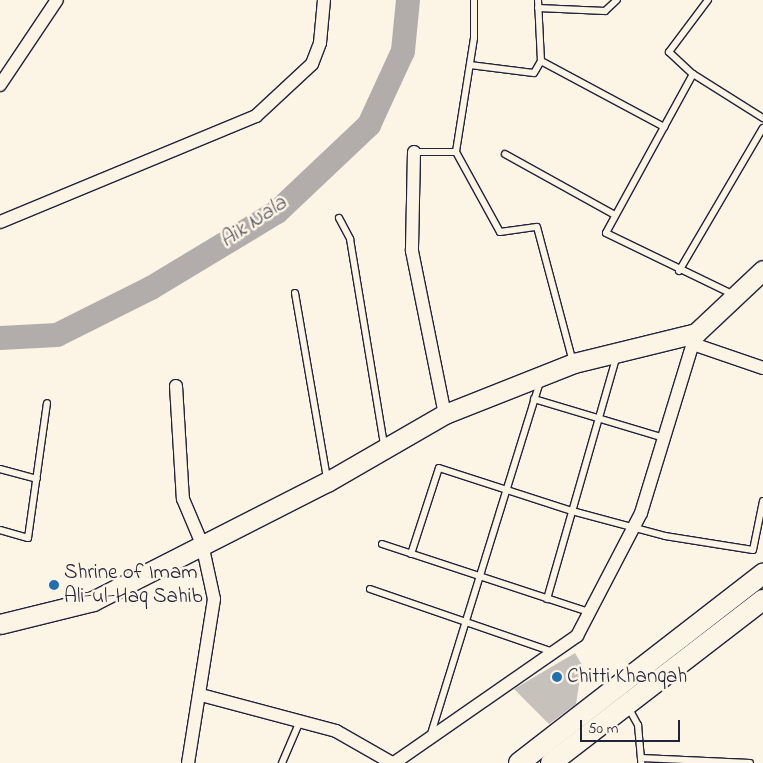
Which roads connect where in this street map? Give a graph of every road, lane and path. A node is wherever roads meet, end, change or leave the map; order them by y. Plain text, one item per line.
1 (57, 0) edge
2 (324, 0) edge
3 (474, 0) edge
4 (538, 0) edge
5 (617, 0) edge
6 (708, 0) edge
7 (538, 8) junction
8 (541, 61) junction
9 (470, 65) junction
10 (693, 74) junction
11 (0, 85) edge
12 (763, 118) edge
13 (664, 128) junction
14 (763, 128) edge
15 (414, 152) joint
16 (456, 152) junction
17 (505, 154) dead end
18 (616, 215) junction
19 (339, 218) dead end
20 (0, 222) edge
21 (763, 270) edge
22 (679, 271) junction
23 (295, 293) dead end
24 (735, 296) junction
25 (694, 338) junction
26 (618, 353) junction
27 (574, 363) junction
28 (763, 368) edge
29 (541, 377) junction
30 (176, 386) dead end
31 (534, 399) junction
32 (47, 403) dead end
33 (445, 414) junction
34 (599, 418) junction
35 (664, 438) junction
36 (385, 452) junction
37 (0, 469) edge
38 (37, 479) junction
39 (327, 482) junction
40 (506, 490) junction
41 (763, 502) edge
42 (572, 512) junction
43 (635, 525) junction
44 (0, 530) edge
45 (202, 544) junction
46 (382, 544) dead end
47 (411, 554) junction
48 (763, 574) edge
49 (479, 576) junction
50 (370, 589) dead end
51 (547, 599) junction
52 (763, 600) edge
53 (589, 612) junction
54 (465, 622) junction
55 (0, 624) edge
56 (553, 652) junction
57 (201, 695) junction
58 (626, 706) junction
59 (301, 720) junction
60 (430, 738) junction
61 (641, 761) edge
62 (188, 763) edge
63 (282, 763) edge
64 (393, 763) edge
65 (519, 763) edge
66 (551, 763) edge
67 (750, 763) edge

1 - 11 street
2 - 20 street
3 - 9 lane
4 - 7 lane
5 - 7 lane
6 - 10 lane
7 - 8 lane
8 - 9 lane
8 - 13 lane
9 - 16 lane
10 - 12 lane
10 - 13 lane
13 - 18 lane
14 - 22 lane
15 - 16 lane
15 - 33 street
16 - 27 lane
17 - 18 lane
18 - 22 lane
19 - 36 lane
21 - 24 street
22 - 24 lane
23 - 39 lane
24 - 25 street
25 - 26 street
25 - 28 street
25 - 35 street
26 - 27 street
26 - 34 lane
27 - 29 street
29 - 31 lane
29 - 33 street
30 - 45 street
31 - 34 lane
31 - 40 lane
32 - 38 lane
33 - 36 street
34 - 35 lane
34 - 42 lane
35 - 43 street
36 - 39 street
37 - 38 lane
38 - 44 lane
39 - 45 street
40 - 42 lane
40 - 47 lane
40 - 49 lane
41 - 43 lane
42 - 43 lane
42 - 51 lane
43 - 53 street
45 - 55 street
45 - 57 street
46 - 47 lane
47 - 49 lane
48 - 65 main road
49 - 51 lane
49 - 54 lane
50 - 54 lane
51 - 53 lane
52 - 58 main road
53 - 56 street
54 - 56 lane
54 - 60 lane
56 - 60 street
57 - 59 street
57 - 62 street
58 - 61 lane
58 - 66 main road
59 - 63 lane
59 - 64 street
60 - 64 street
61 - 67 lane

